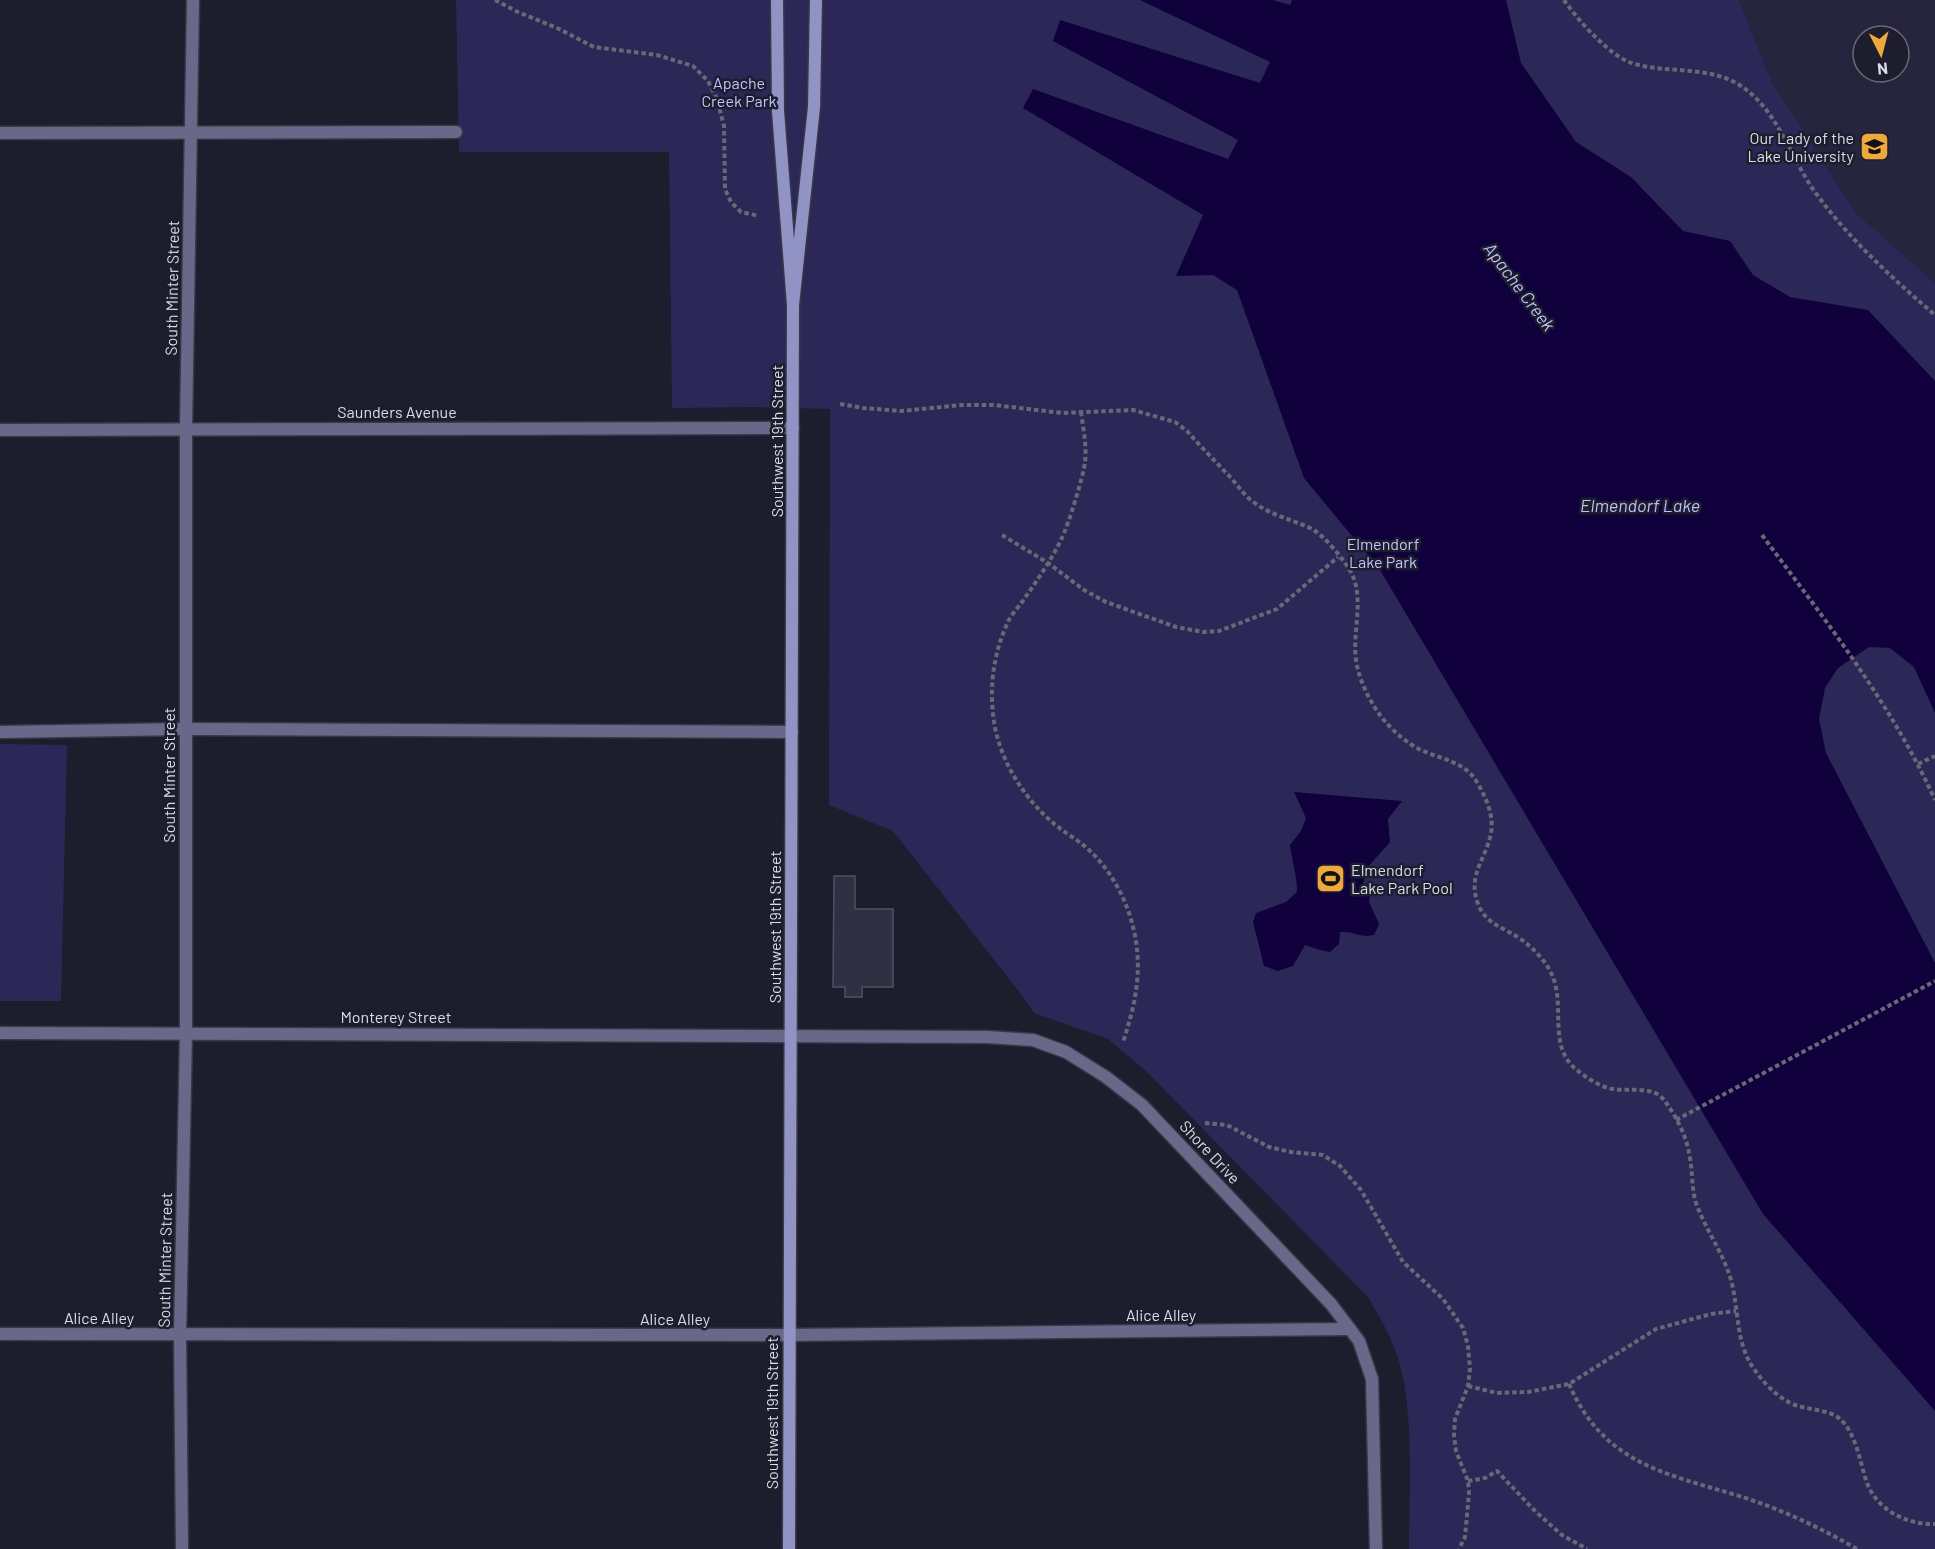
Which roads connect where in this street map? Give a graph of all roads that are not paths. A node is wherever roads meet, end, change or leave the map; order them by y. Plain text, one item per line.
1 (193, 0) edge
2 (777, 0) edge
3 (816, 0) edge
4 (456, 132) dead end
5 (0, 133) edge
6 (191, 134) junction
7 (793, 305) junction
8 (794, 428) junction
9 (186, 429) junction
10 (0, 430) edge
11 (185, 729) junction
12 (0, 732) edge
13 (792, 732) junction
14 (0, 1033) edge
15 (186, 1033) junction
16 (792, 1035) junction
17 (1350, 1329) junction
18 (0, 1334) edge
19 (180, 1335) junction
20 (789, 1335) junction
21 (182, 1549) edge
22 (789, 1549) edge
23 (1376, 1549) edge

1 - 6 street, South Minter Street
2 - 7 street, Southwest 19th Street
3 - 7 street, Southwest 19th Street
4 - 6 street
5 - 6 street
6 - 9 street, South Minter Street
7 - 8 street, Southwest 19th Street
8 - 9 street, Saunders Avenue
8 - 13 street, Southwest 19th Street
9 - 10 street, Saunders Avenue
9 - 11 street, South Minter Street
11 - 12 street
11 - 13 street
11 - 15 street, South Minter Street
13 - 16 street, Southwest 19th Street
14 - 15 street, Monterey Street
15 - 16 street, Monterey Street
15 - 19 street, South Minter Street
16 - 17 street, Shore Drive
16 - 20 street, Southwest 19th Street
17 - 20 street, Alice Alley
17 - 23 street, Shore Drive
18 - 19 street, Alice Alley
19 - 20 street, Alice Alley
19 - 21 street, South Minter Street
20 - 22 street, Southwest 19th Street

